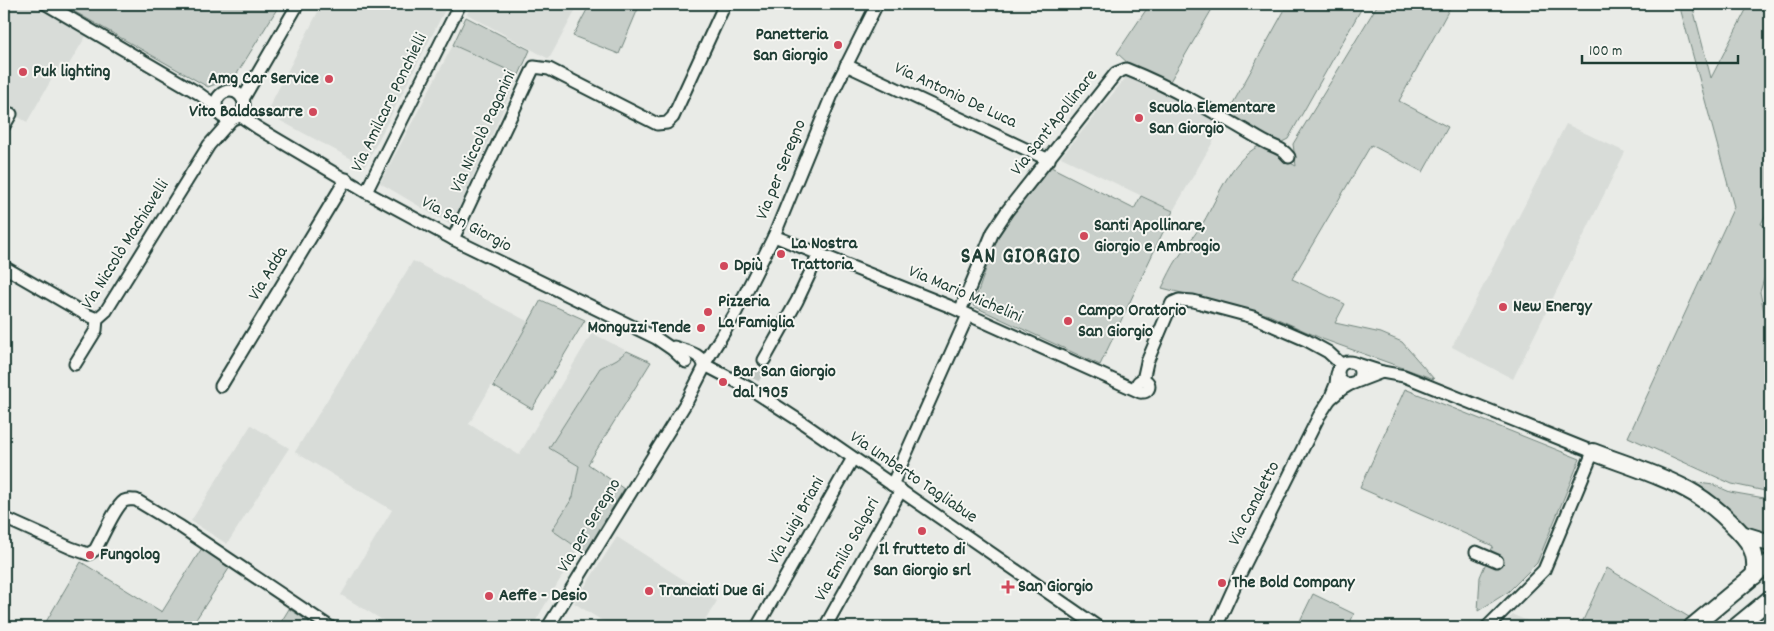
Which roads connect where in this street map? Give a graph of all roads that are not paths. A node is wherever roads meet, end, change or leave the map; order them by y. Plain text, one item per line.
1 (46, 4) edge
2 (298, 4) edge
3 (460, 4) edge
4 (724, 4) edge
5 (876, 4) edge
6 (846, 64) junction
7 (257, 73) junction
8 (233, 92) junction
9 (218, 105) junction
10 (240, 110) junction
11 (11, 114) dead end
12 (4, 126) edge
13 (209, 145) junction
14 (1289, 157) dead end
15 (1049, 160) junction
16 (346, 179) junction
17 (366, 192) junction
18 (774, 236) junction
19 (453, 239) junction
20 (819, 254) junction
21 (4, 267) edge
22 (964, 313) junction
23 (97, 319) junction
24 (764, 360) tunnel mouth
25 (1354, 363) junction
26 (75, 364) dead end
27 (698, 364) junction
28 (1339, 369) junction
29 (1382, 372) junction
30 (1354, 382) junction
31 (221, 386) dead end
32 (1330, 399) junction
33 (1592, 452) junction
34 (853, 458) junction
35 (897, 488) junction
36 (4, 518) edge
37 (1744, 535) junction
38 (1770, 543) edge
39 (1476, 552) dead end
40 (1497, 562) dead end
41 (1770, 562) edge
42 (1754, 576) junction
43 (1770, 599) edge
44 (330, 627) edge
45 (548, 627) edge
46 (757, 627) edge
47 (825, 627) edge
48 (1098, 627) edge
49 (1216, 627) edge
50 (1486, 627) edge
51 (1692, 627) edge
52 (1736, 627) edge

1 - 9 street, Via San Giorgio
2 - 7 street, Via Niccolò Machiavelli
3 - 17 street, Via Amilcare Ponchielli
4 - 19 street, Via Niccolò Paganini
5 - 6 street, Via per Seregno
6 - 15 street, Via Antonio De Luca
6 - 18 street, Via per Seregno
7 - 8 street
7 - 10 street, Via Niccolò Machiavelli
8 - 9 street
8 - 10 street, Via San Giorgio
9 - 10 street, Via San Giorgio
9 - 13 street, Via Niccolò Machiavelli
10 - 13 street, Via Niccolò Machiavelli
10 - 16 street, Via San Giorgio
11 - 12 street
13 - 23 street, Via Niccolò Machiavelli
14 - 15 street, Via Sant'Apollinare
15 - 22 street, Via Sant'Apollinare
16 - 17 street, Via San Giorgio
16 - 31 street, Via Adda
17 - 19 street, Via San Giorgio
18 - 20 street, Via Mario Michelini
18 - 27 street, Via per Seregno
19 - 27 street, Via San Giorgio
20 - 22 street, Via Mario Michelini
20 - 24 street
21 - 23 street
22 - 28 street, Via Mario Michelini
22 - 35 street, Via Emilio Salgari
23 - 26 street, Via Niccolò Machiavelli
25 - 28 street
25 - 29 street
25 - 30 street
27 - 34 street, Via Umberto Tagliabue
27 - 45 street, Via per Seregno
28 - 30 street
28 - 32 street, Via Canaletto
29 - 30 street, Via Canaletto
29 - 33 street
30 - 32 street, Via Canaletto
32 - 49 street, Via Canaletto
33 - 37 highway
33 - 50 street
34 - 35 street, Via Umberto Tagliabue
34 - 46 street, Via Luigi Briani
35 - 47 street, Via Emilio Salgari
35 - 48 street, Via Umberto Tagliabue
36 - 44 street
37 - 38 highway
37 - 42 highway
39 - 40 street
41 - 42 highway
42 - 51 highway
43 - 52 highway

